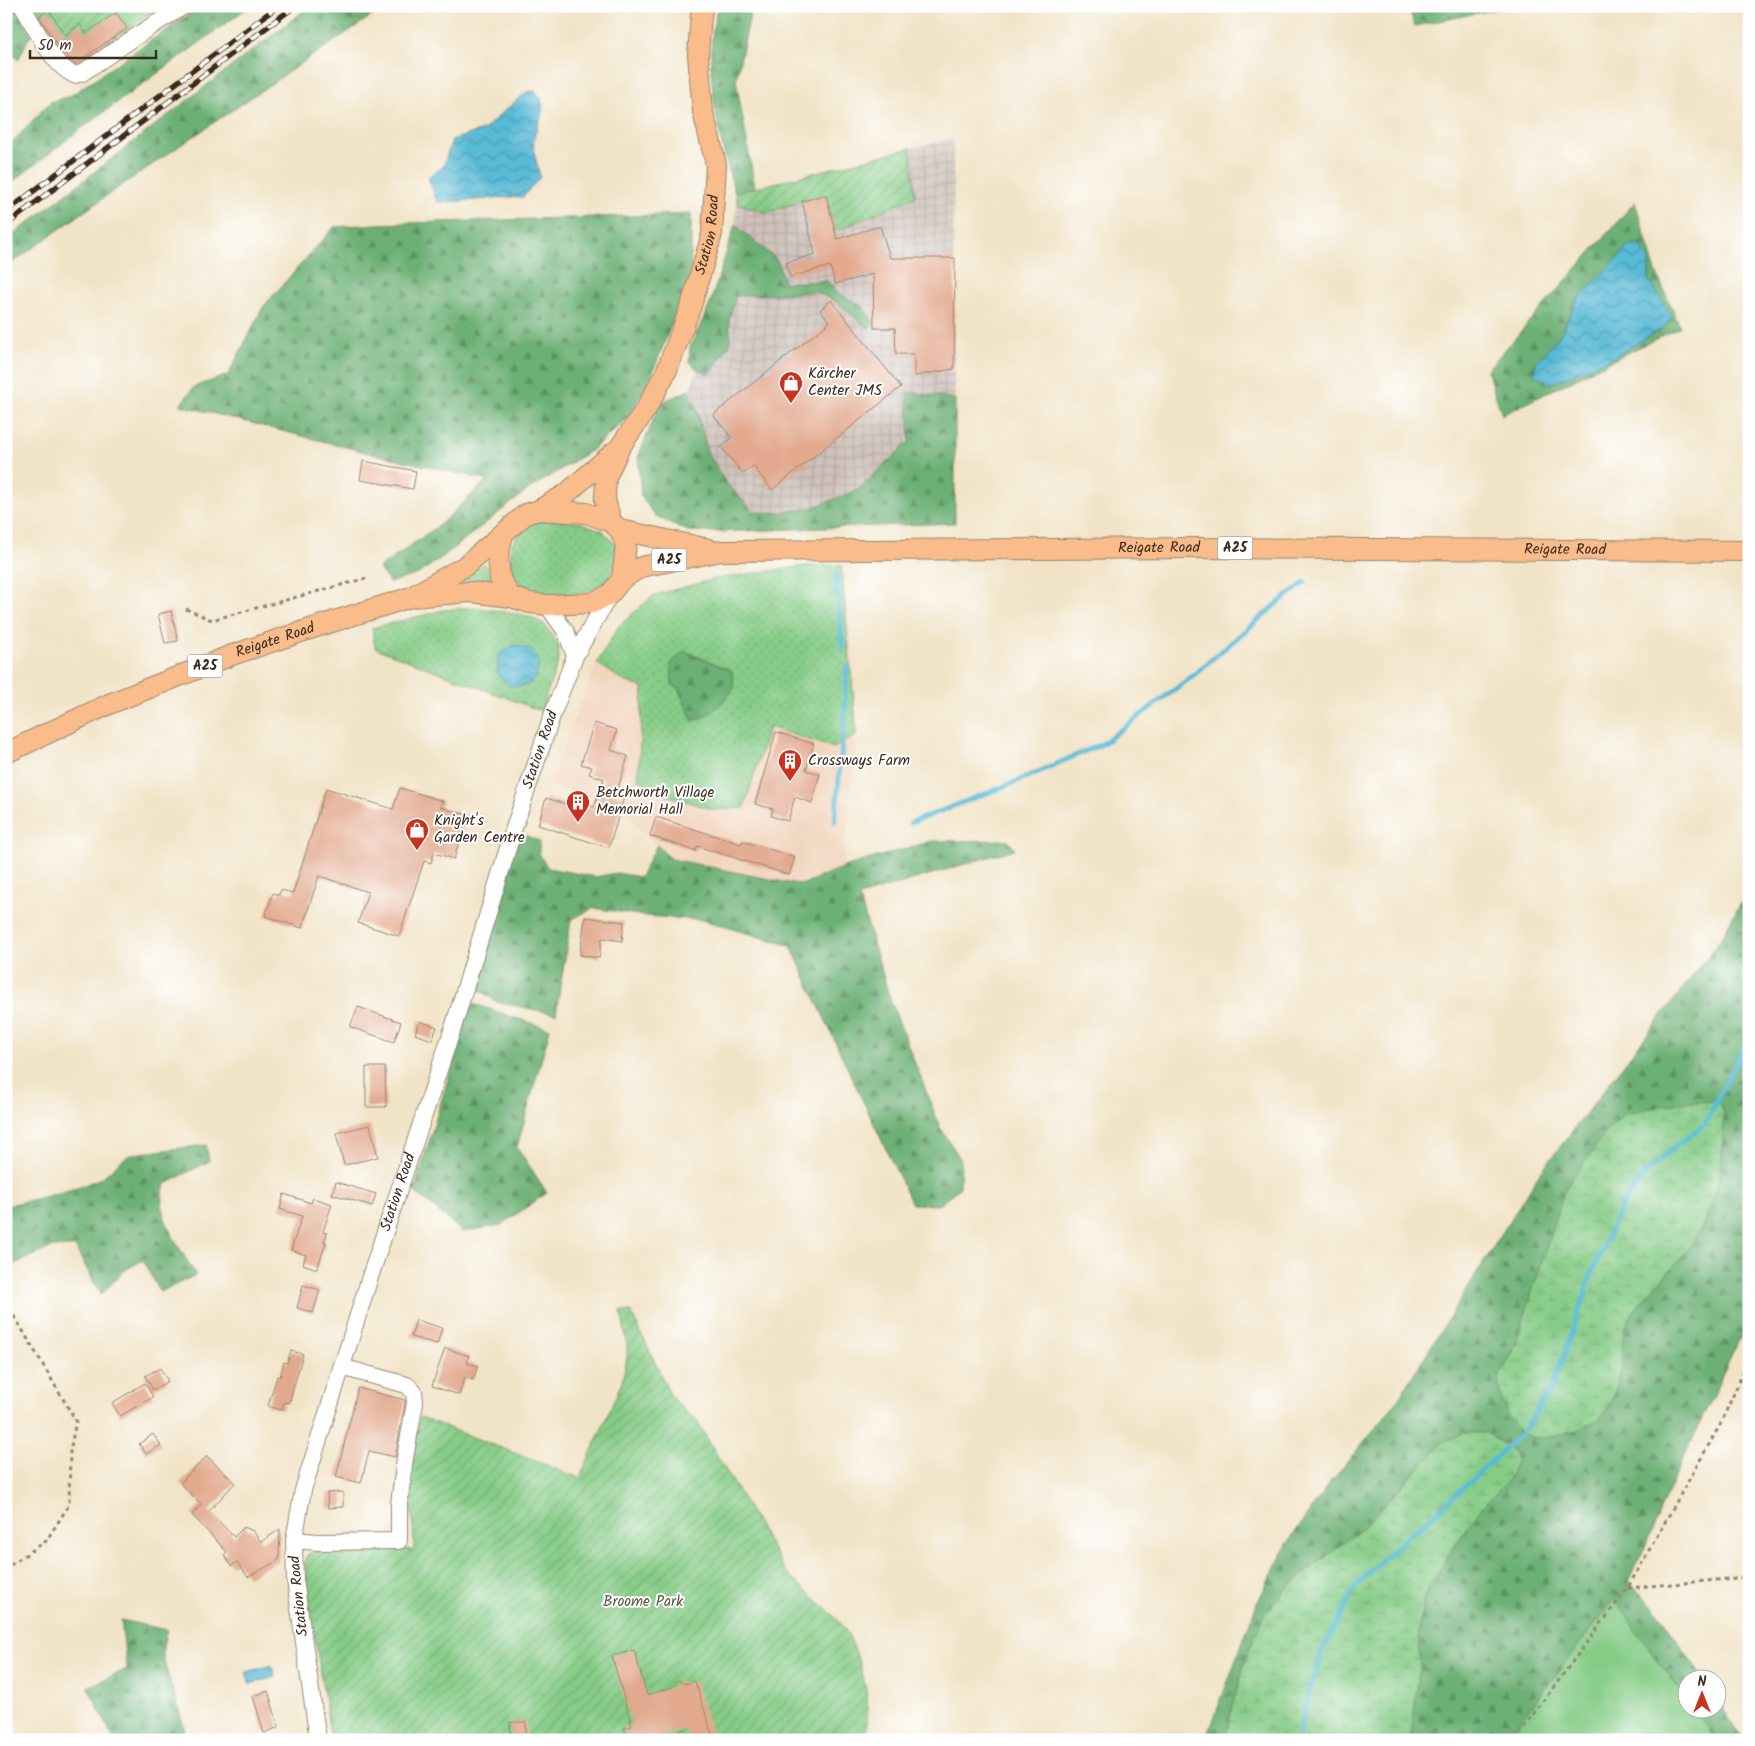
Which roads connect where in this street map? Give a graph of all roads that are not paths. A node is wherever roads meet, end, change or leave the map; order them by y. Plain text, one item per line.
1 (22, 6) edge
2 (184, 6) edge
3 (703, 6) edge
4 (620, 447) junction
5 (539, 510) junction
6 (615, 526) junction
7 (503, 534) junction
8 (721, 551) junction
9 (1749, 551) edge
10 (616, 587) junction
11 (411, 597) junction
12 (511, 597) junction
13 (547, 605) junction
14 (575, 656) junction
15 (6, 753) edge
16 (341, 1367) junction
17 (294, 1540) junction
18 (318, 1740) edge

1 - 2 street
3 - 4 main road, Station Road
4 - 5 main road, Station Road
4 - 6 main road, Station Road
5 - 6 main road
5 - 7 main road
6 - 8 main road, Reigate Road / A25
6 - 10 main road
7 - 11 main road, Reigate Road / A25
7 - 12 main road
8 - 9 main road, Reigate Road / A25
8 - 10 main road, Reigate Road / A25
10 - 13 main road
10 - 14 street, Station Road
11 - 12 main road, Reigate Road / A25
11 - 15 main road, Reigate Road / A25
12 - 13 main road
13 - 14 street
14 - 16 street, Station Road
16 - 17 street, Station Road
16 - 17 street
17 - 18 street, Station Road

